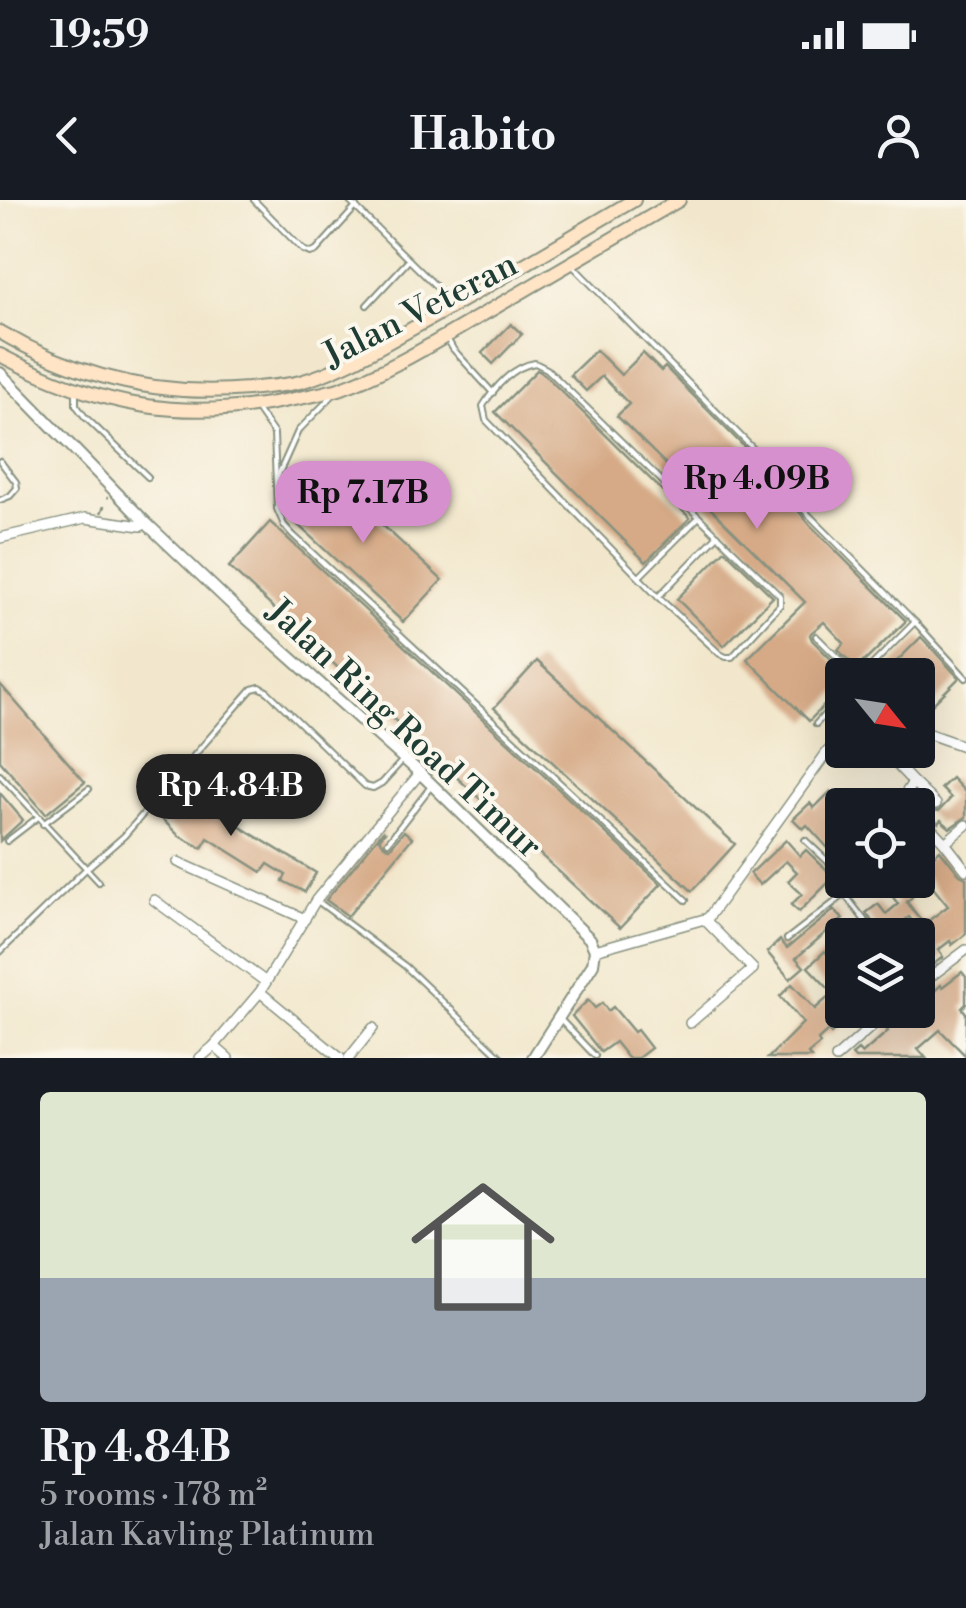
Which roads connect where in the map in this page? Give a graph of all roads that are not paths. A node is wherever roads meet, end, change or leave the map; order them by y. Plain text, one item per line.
1 (254, 200) edge
2 (348, 200) edge
3 (634, 200) edge
4 (679, 200) edge
5 (356, 207) junction
6 (409, 260) junction
7 (573, 265) junction
8 (367, 304) dead end
9 (454, 305) junction
10 (0, 332) edge
11 (449, 342) junction
12 (5, 358) edge
13 (0, 373) edge
14 (338, 389) junction
15 (76, 390) junction
16 (492, 393) junction
17 (256, 408) junction
18 (0, 462) edge
19 (148, 477) dead end
20 (275, 482) junction
21 (0, 500) edge
22 (699, 517) junction
23 (146, 523) junction
24 (718, 535) junction
25 (0, 538) edge
26 (638, 578) junction
27 (658, 597) junction
28 (915, 622) junction
29 (816, 636) dead end
30 (840, 658) edge
31 (876, 658) edge
32 (966, 678) edge
33 (825, 714) edge
34 (816, 724) dead end
35 (935, 736) edge
36 (966, 747) edge
37 (825, 755) edge
38 (404, 759) junction
39 (900, 768) edge
40 (420, 773) junction
41 (0, 776) edge
42 (913, 782) junction
43 (432, 786) junction
44 (88, 788) dead end
45 (909, 788) edge
46 (936, 804) dead end
47 (37, 818) junction
48 (966, 825) edge
49 (45, 826) junction
50 (935, 832) edge
51 (804, 840) dead end
52 (6, 841) dead end
53 (388, 842) dead end
54 (945, 842) junction
55 (825, 859) edge
56 (178, 862) dead end
57 (86, 869) junction
58 (966, 870) edge
59 (98, 882) dead end
60 (840, 898) edge
61 (846, 898) edge
62 (154, 900) dead end
63 (316, 900) junction
64 (686, 900) dead end
65 (305, 918) junction
66 (862, 918) edge
67 (704, 920) junction
68 (787, 939) dead end
69 (595, 950) junction
70 (966, 950) edge
71 (0, 952) edge
72 (935, 973) edge
73 (266, 982) junction
74 (260, 992) junction
75 (559, 1018) junction
76 (690, 1022) dead end
77 (374, 1028) dead end
78 (870, 1028) edge
79 (214, 1046) junction
80 (596, 1056) edge
81 (200, 1058) edge
82 (228, 1058) edge
83 (340, 1058) edge
84 (349, 1058) edge
85 (502, 1058) edge
86 (533, 1058) edge
87 (836, 1058) edge

1 - 5 lane
2 - 5 lane
3 - 9 main road, Jalan Veteran
4 - 7 main road, Jalan Veteran
5 - 6 lane
6 - 8 lane
6 - 9 lane
7 - 11 main road, Jalan Veteran
7 - 28 lane
9 - 10 main road, Jalan Veteran
11 - 14 main road, Jalan Veteran
11 - 16 lane
12 - 13 street, Jalan Ring Road Timur
12 - 15 main road, Jalan Veteran
13 - 23 street, Jalan Ring Road Timur
14 - 17 main road, Jalan Veteran
14 - 20 lane
15 - 17 main road, Jalan Veteran
15 - 19 lane
16 - 22 lane
16 - 26 lane
17 - 20 lane
18 - 21 lane
20 - 64 lane
22 - 24 lane
22 - 26 lane
23 - 25 street
23 - 38 street, Jalan Ring Road Timur
24 - 27 lane
24 - 27 lane
26 - 27 lane
28 - 31 lane
28 - 32 lane
29 - 30 lane
33 - 34 lane
35 - 36 street
37 - 67 street
38 - 40 street, Jalan Ring Road Timur
38 - 57 lane
39 - 42 street
40 - 43 street, Jalan Ring Road Timur
40 - 63 street
41 - 47 lane
42 - 45 street
42 - 46 street
43 - 53 lane
43 - 69 street, Jalan Ring Road Timur
44 - 49 lane
47 - 49 lane
47 - 52 lane
48 - 54 street
49 - 57 lane
50 - 54 street
51 - 55 lane
54 - 58 street
56 - 65 street
57 - 59 lane
57 - 71 lane
60 - 68 lane
61 - 66 lane
62 - 73 street
63 - 65 street
63 - 85 lane
65 - 73 street
67 - 69 street
67 - 76 street
69 - 75 street
70 - 72 street
73 - 74 street
74 - 79 street
74 - 83 street
75 - 80 lane
75 - 86 street
77 - 84 street
78 - 87 street
79 - 81 street
79 - 82 street

